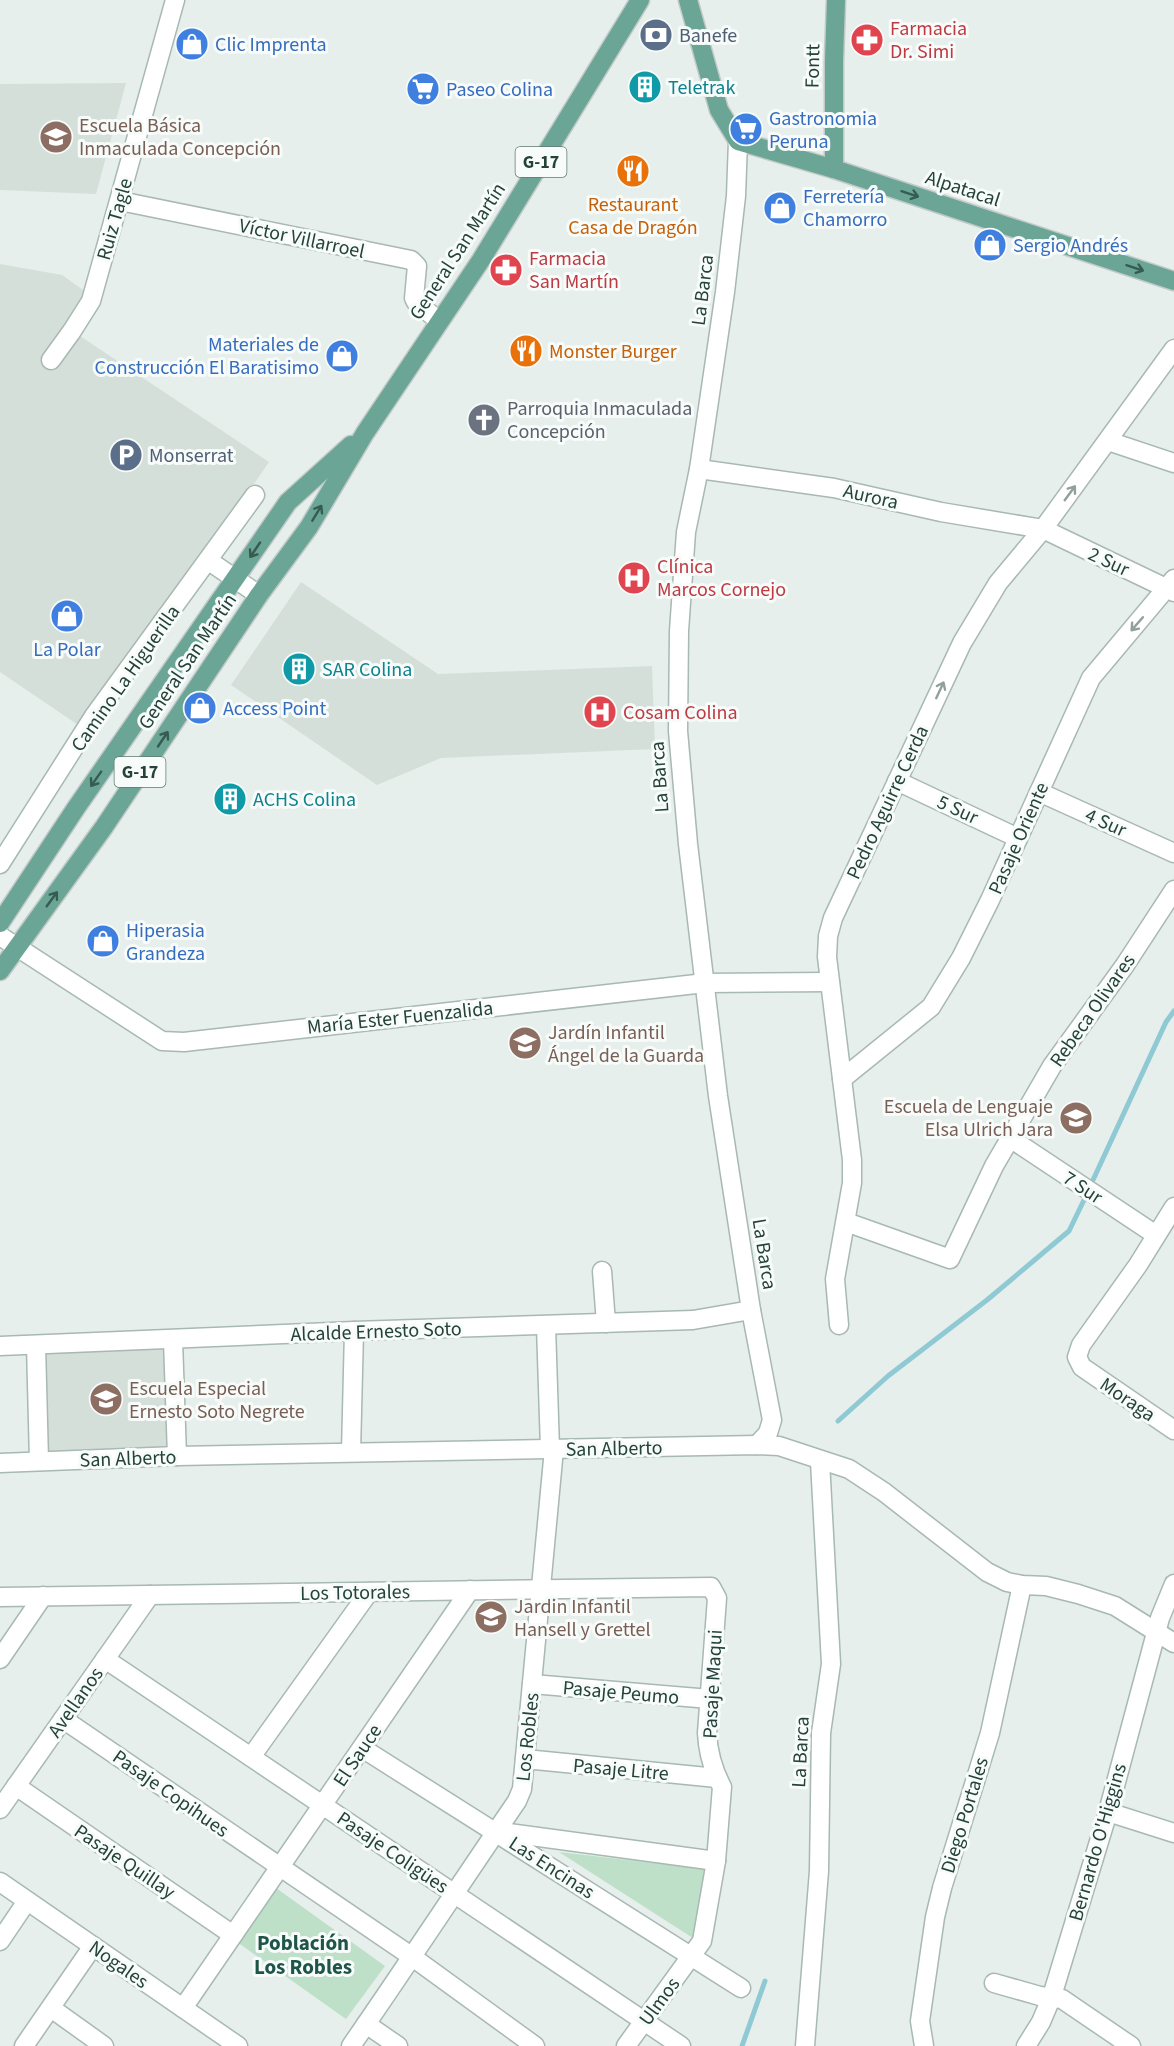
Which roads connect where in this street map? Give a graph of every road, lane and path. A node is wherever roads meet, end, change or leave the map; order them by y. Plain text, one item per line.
1 (175, 0) edge
2 (640, 0) edge
3 (688, 0) edge
4 (836, 0) edge
5 (738, 141) junction
6 (834, 169) junction
7 (120, 201) junction
8 (1174, 281) edge
9 (439, 321) junction
10 (1174, 349) edge
11 (51, 360) dead end
12 (365, 433) junction
13 (1108, 441) junction
14 (1174, 463) edge
15 (699, 468) junction
16 (255, 495) dead end
17 (1043, 530) junction
18 (209, 561) junction
19 (236, 579) junction
20 (1172, 586) edge
21 (259, 595) junction
22 (897, 781) junction
23 (1039, 792) junction
24 (1018, 838) junction
25 (1174, 853) edge
26 (0, 864) edge
27 (1174, 890) edge
28 (0, 923) edge
29 (0, 936) edge
30 (18, 947) junction
31 (0, 971) edge
32 (830, 982) junction
33 (705, 983) junction
34 (842, 1079) junction
35 (1010, 1138) junction
36 (1174, 1207) edge
37 (846, 1222) junction
38 (1156, 1235) junction
39 (602, 1271) dead end
40 (751, 1310) junction
41 (606, 1323) junction
42 (839, 1325) dead end
43 (546, 1326) junction
44 (354, 1331) junction
45 (173, 1340) junction
46 (36, 1344) junction
47 (0, 1346) edge
48 (1174, 1430) edge
49 (758, 1445) junction
50 (552, 1449) junction
51 (351, 1452) junction
52 (177, 1455) junction
53 (39, 1461) junction
54 (820, 1461) junction
55 (0, 1463) edge
56 (1174, 1584) edge
57 (1022, 1585) junction
58 (711, 1587) joint
59 (541, 1589) junction
60 (470, 1590) junction
61 (369, 1592) junction
62 (150, 1594) junction
63 (43, 1596) junction
64 (0, 1597) edge
65 (1156, 1633) junction
66 (1174, 1643) edge
67 (0, 1659) edge
68 (105, 1659) junction
69 (532, 1684) junction
70 (710, 1699) junction
71 (63, 1719) junction
72 (362, 1748) junction
73 (252, 1757) junction
74 (525, 1759) junction
75 (717, 1778) junction
76 (16, 1786) junction
77 (322, 1805) junction
78 (0, 1809) edge
79 (1108, 1812) junction
80 (496, 1832) junction
81 (1174, 1833) edge
82 (716, 1861) junction
83 (279, 1868) junction
84 (0, 1882) edge
85 (455, 1894) junction
86 (27, 1901) junction
87 (233, 1935) junction
88 (0, 1941) edge
89 (93, 1946) junction
90 (411, 1956) junction
91 (692, 1956) junction
92 (994, 1983) dead end
93 (741, 1988) dead end
94 (1052, 1996) junction
95 (51, 2008) junction
96 (183, 2008) junction
97 (644, 2021) junction
98 (366, 2024) junction
99 (24, 2046) edge
100 (104, 2046) edge
101 (238, 2046) edge
102 (351, 2046) edge
103 (398, 2046) edge
104 (535, 2046) edge
105 (626, 2046) edge
106 (681, 2046) edge
107 (806, 2046) edge
108 (924, 2046) edge
109 (1026, 2046) edge
110 (1131, 2046) edge

1 - 7 street, Ruiz Tagle
2 - 9 main road, General San Martín / G-17
3 - 5 main road
4 - 6 main road, Fontt
5 - 6 main road, Alpatacal
5 - 15 street, La Barca
6 -> 8 main road, Alpatacal
7 - 9 street, Víctor Villarroel
7 - 11 street, Ruiz Tagle
9 - 12 main road, General San Martín / G-17
10 - 13 street, Pedro Aguirre Cerda
12 -> 19 main road, General San Martín / G-17
21 -> 12 main road, General San Martín / G-17
13 - 14 street
17 -> 13 street, Pedro Aguirre Cerda
15 - 17 street, Aurora
15 - 33 street, La Barca
16 - 18 street, Camino La Higuerilla
17 - 20 street, 2 Sur
22 -> 17 street, Pedro Aguirre Cerda
18 - 19 street
18 - 26 street, Camino La Higuerilla
19 - 21 street
19 -> 28 main road, General San Martín / G-17
20 -> 23 street, Pasaje Oriente
30 -> 21 main road, General San Martín / G-17
22 - 24 street, 5 Sur
22 - 32 street, Pedro Aguirre Cerda
23 - 24 street, Pasaje Oriente
23 - 25 street, 4 Sur
24 - 34 street, Pasaje Oriente
27 - 35 street, Rebeca Olivares
29 - 30 street, María Ester Fuenzalida
30 - 31 main road, General San Martín / G-17
30 - 33 street, María Ester Fuenzalida
32 - 33 street, María Ester Fuenzalida
32 - 34 street, Pedro Aguirre Cerda
33 - 40 street, La Barca
34 - 37 street, Pedro Aguirre Cerda
35 - 37 street, Rebeca Olivares
35 - 38 street, 7 Sur
36 - 38 street
37 - 42 street, Pedro Aguirre Cerda
38 - 48 street, Moraga
39 - 41 street
40 - 41 street, Alcalde Ernesto Soto
40 - 49 street, La Barca
41 - 43 street, Alcalde Ernesto Soto
43 - 44 street, Alcalde Ernesto Soto
43 - 50 street, Los Robles
44 - 45 street, Alcalde Ernesto Soto
44 - 51 street
45 - 46 street, Alcalde Ernesto Soto
45 - 52 street
46 - 47 street, Alcalde Ernesto Soto
46 - 53 street
49 - 50 street, San Alberto
49 - 54 street, San Alberto
50 - 51 street, San Alberto
50 - 59 street, Los Robles
51 - 52 street, San Alberto
52 - 53 street, San Alberto
53 - 55 street, San Alberto
54 - 57 street, San Alberto
54 - 107 street, La Barca
56 - 65 street, Bernardo O'Higgins
57 - 65 street, San Alberto
57 - 108 street, Diego Portales
58 - 59 street, Los Totorales
58 - 70 street, Pasaje Maqui
59 - 60 street, Los Totorales
59 - 69 street, Los Robles
60 - 61 street, Los Totorales
60 - 72 street, El Sauce
61 - 62 street, Los Totorales
61 - 73 street
62 - 63 street, Los Totorales
62 - 68 street, Avellanos
63 - 64 street, Los Totorales
63 - 67 street
65 - 66 street, San Alberto
65 - 79 street, Bernardo O'Higgins
68 - 71 street, Avellanos
68 - 73 street, Pasaje Coligües
69 - 70 street, Pasaje Peumo
69 - 74 street, Los Robles
70 - 75 street, Pasaje Maqui
71 - 76 street, Avellanos
71 - 83 street, Pasaje Copihues
72 - 77 street, El Sauce
72 - 80 street, Las Encinas
73 - 77 street, Pasaje Coligües
74 - 75 street, Pasaje Litre
74 - 80 street, Los Robles
75 - 82 street, Pasaje Maqui
76 - 78 street, Avellanos
76 - 87 street, Pasaje Quillay
77 - 83 street, El Sauce
77 - 85 street, Pasaje Coligües
79 - 81 street
79 - 94 street, Bernardo O'Higgins
80 - 82 street
80 - 85 street, Los Robles
80 - 91 street, Las Encinas
82 - 91 street, Pasaje Maqui
83 - 87 street, El Sauce
83 - 90 street, Pasaje Copihues
84 - 86 street, Nogales
85 - 90 street, Los Robles
85 - 97 street, Pasaje Coligües
86 - 88 street
86 - 89 street, Nogales
87 - 96 street, El Sauce
89 - 95 street
89 - 96 street, Nogales
90 - 98 street, Los Robles
90 - 104 street
91 - 93 street, Las Encinas
91 - 97 street, Ulmos
92 - 94 street
94 - 109 street, Bernardo O'Higgins
94 - 110 street
95 - 99 street
95 - 100 street
96 - 101 street, Nogales
97 - 105 street, Ulmos
97 - 106 street, Pasaje Coligües
98 - 102 street, Los Robles
98 - 103 street

